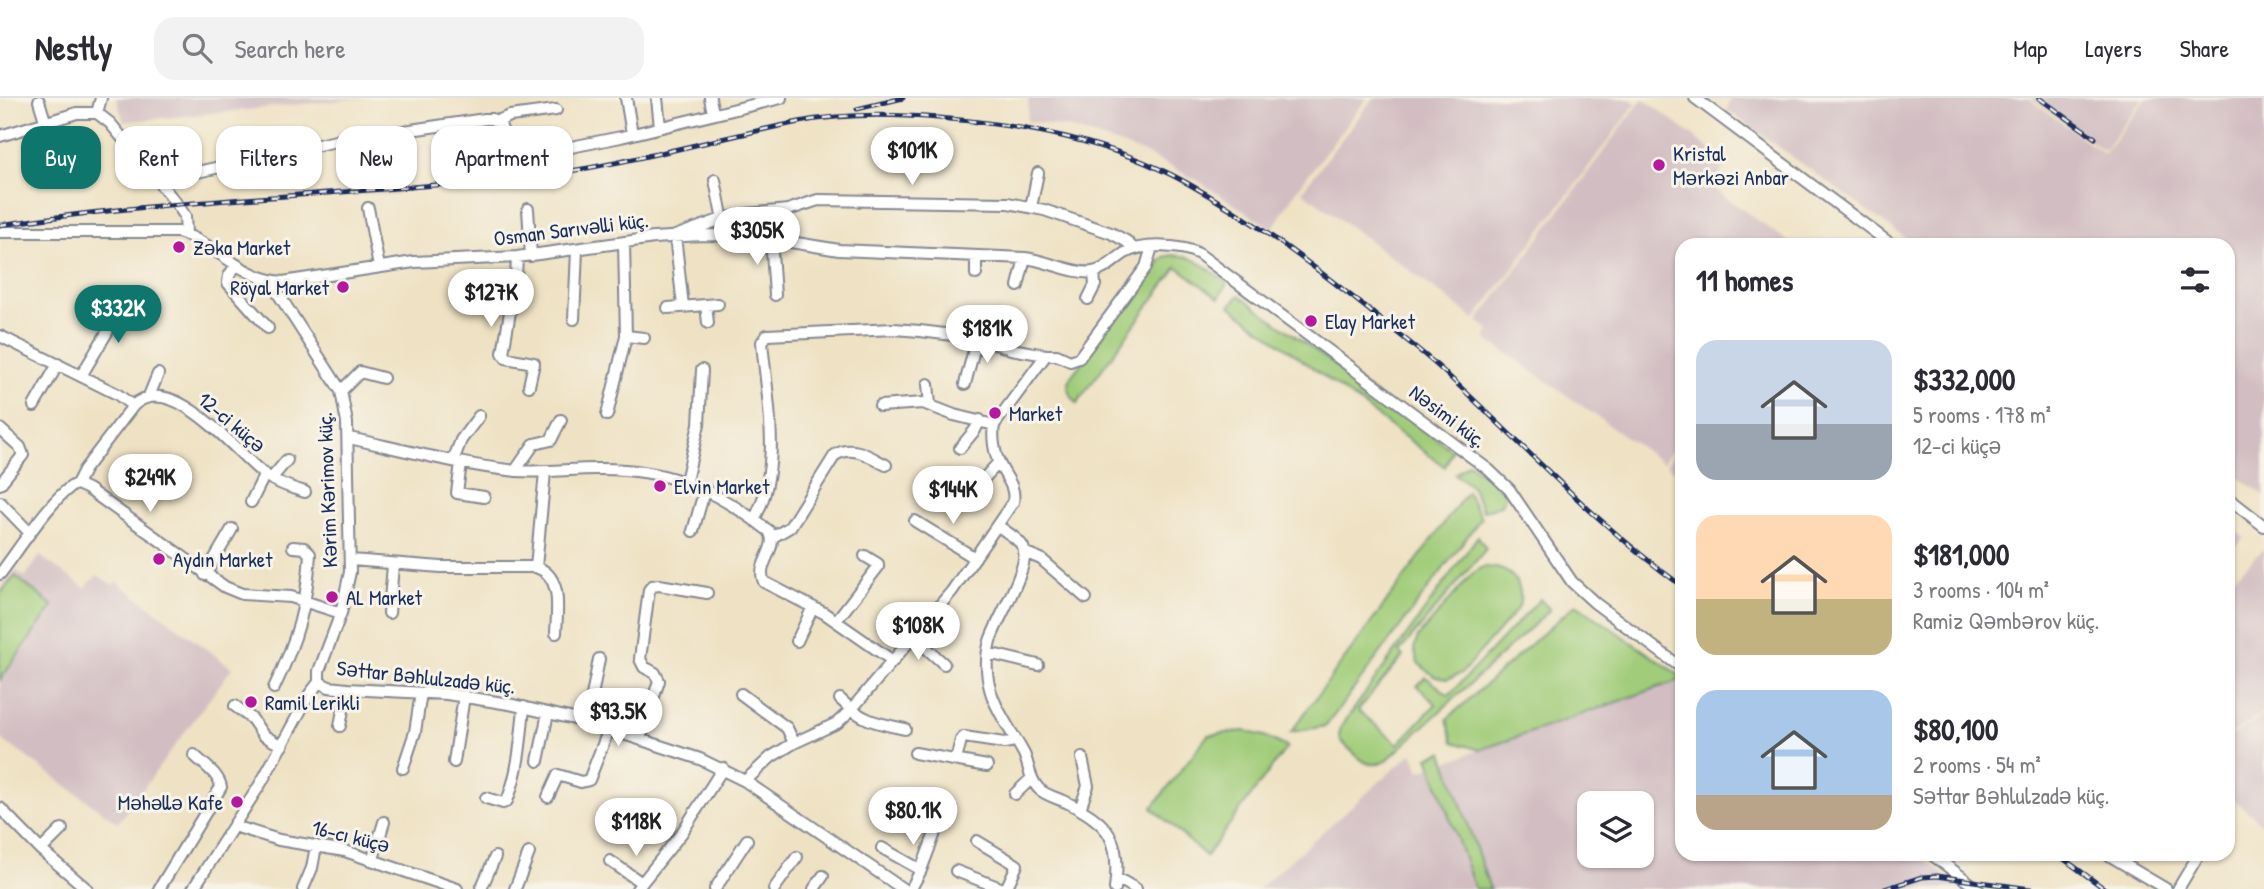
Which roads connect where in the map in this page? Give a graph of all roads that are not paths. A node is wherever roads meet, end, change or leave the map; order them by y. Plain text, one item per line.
1 (101, 98) edge
2 (626, 98) edge
3 (657, 98) edge
4 (710, 98) edge
5 (781, 98) edge
6 (1695, 98) edge
7 (39, 101) dead end
8 (556, 110) dead end
9 (97, 113) junction
10 (713, 113) junction
11 (47, 121) junction
12 (497, 121) junction
13 (48, 126) edge
14 (660, 127) junction
15 (115, 129) edge
16 (632, 134) junction
17 (0, 136) edge
18 (202, 171) edge
19 (1038, 173) dead end
20 (715, 180) dead end
21 (164, 189) edge
22 (1031, 207) junction
23 (368, 208) dead end
24 (528, 209) dead end
25 (722, 219) junction
26 (0, 232) edge
27 (186, 235) junction
28 (726, 235) junction
29 (674, 236) junction
30 (771, 238) junction
31 (1883, 238) edge
32 (624, 243) junction
33 (1152, 247) junction
34 (1134, 249) junction
35 (577, 250) junction
36 (531, 256) junction
37 (976, 256) junction
38 (517, 257) junction
39 (1025, 258) junction
40 (235, 266) junction
41 (379, 267) junction
42 (1094, 272) junction
43 (976, 274) dead end
44 (270, 281) junction
45 (1018, 286) dead end
46 (775, 295) dead end
47 (127, 299) dead end
48 (1088, 299) dead end
49 (718, 304) dead end
50 (706, 305) junction
51 (683, 306) junction
52 (668, 308) dead end
53 (574, 319) dead end
54 (708, 323) dead end
55 (268, 328) dead end
56 (626, 336) junction
57 (0, 337) edge
58 (644, 338) dead end
59 (977, 338) junction
60 (1045, 355) junction
61 (58, 364) junction
62 (702, 370) dead end
63 (159, 374) dead end
64 (81, 376) junction
65 (383, 378) dead end
66 (928, 384) dead end
67 (965, 384) dead end
68 (529, 386) dead end
69 (341, 391) junction
70 (149, 396) junction
71 (930, 405) junction
72 (34, 406) dead end
73 (133, 406) junction
74 (880, 406) dead end
75 (607, 415) dead end
76 (479, 416) dead end
77 (561, 420) dead end
78 (980, 420) junction
79 (994, 425) junction
80 (0, 429) edge
81 (349, 439) junction
82 (960, 448) dead end
83 (287, 460) dead end
84 (457, 462) junction
85 (999, 463) junction
86 (886, 465) dead end
87 (515, 471) junction
88 (545, 472) junction
89 (268, 477) junction
90 (685, 481) junction
91 (0, 484) edge
92 (77, 484) junction
93 (705, 489) junction
94 (305, 492) dead end
95 (484, 497) dead end
96 (965, 499) dead end
97 (0, 502) edge
98 (251, 502) dead end
99 (2235, 504) edge
100 (754, 520) junction
101 (915, 521) dead end
102 (998, 526) junction
103 (2264, 526) edge
104 (232, 529) dead end
105 (693, 531) dead end
106 (30, 533) junction
107 (772, 537) junction
108 (293, 547) dead end
109 (1024, 552) junction
110 (866, 556) dead end
111 (975, 558) junction
112 (351, 560) junction
113 (393, 565) junction
114 (536, 567) junction
115 (0, 574) edge
116 (205, 575) junction
117 (707, 593) dead end
118 (1086, 598) dead end
119 (306, 601) junction
120 (813, 607) junction
121 (389, 612) dead end
122 (341, 613) junction
123 (836, 621) junction
124 (556, 632) dead end
125 (914, 637) junction
126 (797, 641) dead end
127 (988, 653) junction
128 (599, 659) dead end
129 (893, 661) junction
130 (1675, 662) edge
131 (944, 664) dead end
132 (1038, 665) dead end
133 (319, 681) junction
134 (274, 688) dead end
135 (348, 689) junction
136 (421, 693) junction
137 (741, 694) dead end
138 (464, 696) junction
139 (840, 699) dead end
140 (235, 706) dead end
141 (524, 707) junction
142 (851, 710) junction
143 (548, 713) junction
144 (587, 722) junction
145 (340, 726) dead end
146 (609, 729) junction
147 (905, 729) dead end
148 (640, 739) junction
149 (1016, 741) junction
150 (794, 743) junction
151 (282, 746) junction
152 (915, 753) dead end
153 (194, 755) dead end
154 (1082, 758) dead end
155 (956, 760) junction
156 (538, 761) dead end
157 (454, 762) dead end
158 (987, 766) dead end
159 (403, 768) dead end
160 (723, 768) junction
161 (1032, 778) junction
162 (745, 781) junction
163 (1015, 794) dead end
164 (548, 797) dead end
165 (486, 798) dead end
166 (0, 808) edge
167 (1080, 809) junction
168 (941, 817) dead end
169 (384, 822) dead end
170 (234, 826) junction
171 (62, 830) dead end
172 (747, 840) dead end
173 (977, 841) dead end
174 (316, 846) junction
175 (882, 848) dead end
176 (41, 850) junction
177 (530, 853) dead end
178 (495, 857) dead end
179 (797, 857) dead end
180 (373, 859) junction
181 (610, 861) dead end
182 (1940, 861) edge
183 (2119, 861) edge
184 (2195, 861) edge
185 (921, 870) junction
186 (956, 871) dead end
187 (823, 876) dead end
188 (1115, 885) edge
189 (640, 886) edge
190 (87, 889) edge
191 (159, 889) edge
192 (193, 889) edge
193 (303, 889) edge
194 (457, 889) edge
195 (481, 889) edge
196 (515, 889) edge
197 (715, 889) edge
198 (774, 889) edge
199 (814, 889) edge
200 (903, 889) edge
201 (911, 889) edge
202 (1004, 889) edge
203 (1136, 889) edge
204 (1978, 889) edge
205 (2166, 889) edge
206 (2178, 889) edge

1 - 9 street
2 - 16 street
3 - 14 street
4 - 10 street
5 - 10 street
6 - 31 street
7 - 11 street
8 - 12 street
9 - 11 street
9 - 15 street
10 - 14 street
11 - 13 street
11 - 17 street
12 - 16 street
12 - 18 street
14 - 16 street
19 - 22 street
20 - 25 street
21 - 27 street
22 - 25 street
22 - 34 street
23 - 41 street
24 - 36 street
25 - 28 street
25 - 29 street
26 - 27 street, Osman Sarıvəlli küç.
27 - 40 street, Osman Sarıvəlli küç.
28 - 29 street, Osman Sarıvəlli küç.
28 - 30 street, Osman Sarıvəlli küç.
29 - 32 street, Osman Sarıvəlli küç.
29 - 51 street
30 - 37 street, Osman Sarıvəlli küç.
30 - 46 street
32 - 35 street, Osman Sarıvəlli küç.
32 - 56 street
33 - 34 street
33 - 60 street
33 - 130 street, Nəsimi küç.
34 - 42 street
35 - 36 street, Osman Sarıvəlli küç.
35 - 53 street
36 - 38 street, Osman Sarıvəlli küç.
37 - 39 street, Osman Sarıvəlli küç.
37 - 43 street
38 - 41 street, Osman Sarıvəlli küç.
38 - 68 street
39 - 42 street, Osman Sarıvəlli küç.
39 - 45 street
40 - 44 street, Osman Sarıvəlli küç.
40 - 55 street
41 - 44 street, Osman Sarıvəlli küç.
42 - 48 street
44 - 69 street, Kərim Kərimov küç.
47 - 64 street
49 - 50 street
50 - 51 street
50 - 54 street
51 - 52 street
56 - 58 street
56 - 75 street
57 - 61 street
59 - 60 street
59 - 67 street
59 - 100 street
60 - 79 street
61 - 64 street
61 - 72 street
62 - 90 street
63 - 70 street
64 - 73 street
65 - 69 street
66 - 71 street
69 - 81 street, Kərim Kərimov küç.
70 - 73 street
70 - 89 street, 12-ci küçə
71 - 74 street
71 - 78 street
73 - 92 street
76 - 84 street
77 - 87 street
78 - 79 street
78 - 82 street
79 - 85 street
80 - 91 street
81 - 84 street
81 - 112 street, Kərim Kərimov küç.
83 - 89 street
84 - 87 street
84 - 95 street
85 - 96 street
85 - 102 street
86 - 107 street
87 - 88 street
88 - 90 street
88 - 114 street
89 - 94 street, 12-ci küçə
89 - 98 street
90 - 93 street
92 - 106 street
92 - 116 street
93 - 100 street
93 - 105 street
97 - 106 street
99 - 103 street
100 - 107 street
101 - 111 street
102 - 109 street
102 - 111 street
104 - 116 street
106 - 115 street
107 - 120 street
108 - 119 street
109 - 118 street
109 - 127 street
110 - 123 street
111 - 125 street
112 - 113 street
112 - 122 street, Kərim Kərimov küç.
113 - 114 street
113 - 121 street
114 - 124 street
116 - 119 street
117 - 148 street
119 - 122 street
119 - 134 street
120 - 123 street
120 - 126 street
122 - 133 street, Kərim Kərimov küç.
123 - 129 street
125 - 129 street
125 - 131 street
127 - 132 street
127 - 149 street
128 - 144 street
129 - 142 street
133 - 135 street, Səttar Bəhlulzadə küç.
133 - 151 street, Kərim Kərimov küç.
135 - 136 street, Səttar Bəhlulzadə küç.
135 - 145 street
136 - 138 street, Səttar Bəhlulzadə küç.
136 - 159 street
137 - 150 street
138 - 141 street, Səttar Bəhlulzadə küç.
138 - 157 street
139 - 142 street
140 - 151 street
141 - 143 street, Səttar Bəhlulzadə küç.
141 - 165 street
142 - 147 street
142 - 150 street
143 - 144 street, Səttar Bəhlulzadə küç.
143 - 156 street
144 - 146 street, Səttar Bəhlulzadə küç.
146 - 148 street, Səttar Bəhlulzadə küç.
146 - 164 street
148 - 160 street, Səttar Bəhlulzadə küç.
149 - 155 street
149 - 161 street
150 - 162 street
151 - 170 street, Kərim Kərimov küç.
152 - 155 street
153 - 191 street
154 - 167 street
155 - 158 street
160 - 162 street, Səttar Bəhlulzadə küç.
160 - 189 street
161 - 163 street
161 - 167 street
162 - 200 street, Səttar Bəhlulzadə küç.
166 - 176 street
167 - 188 street
168 - 185 street
169 - 180 street
170 - 174 street, 16-cı küçə
170 - 192 street, Kərim Kərimov küç.
171 - 176 street
172 - 197 street
173 - 202 street
174 - 180 street, 16-cı küçə
174 - 193 street
175 - 185 street
176 - 190 street
177 - 196 street
178 - 195 street
179 - 198 street
180 - 194 street, 16-cı küçə
181 - 189 street
182 - 204 street
183 - 205 street
184 - 206 street
185 - 201 street
186 - 202 street
187 - 199 street
188 - 203 street

